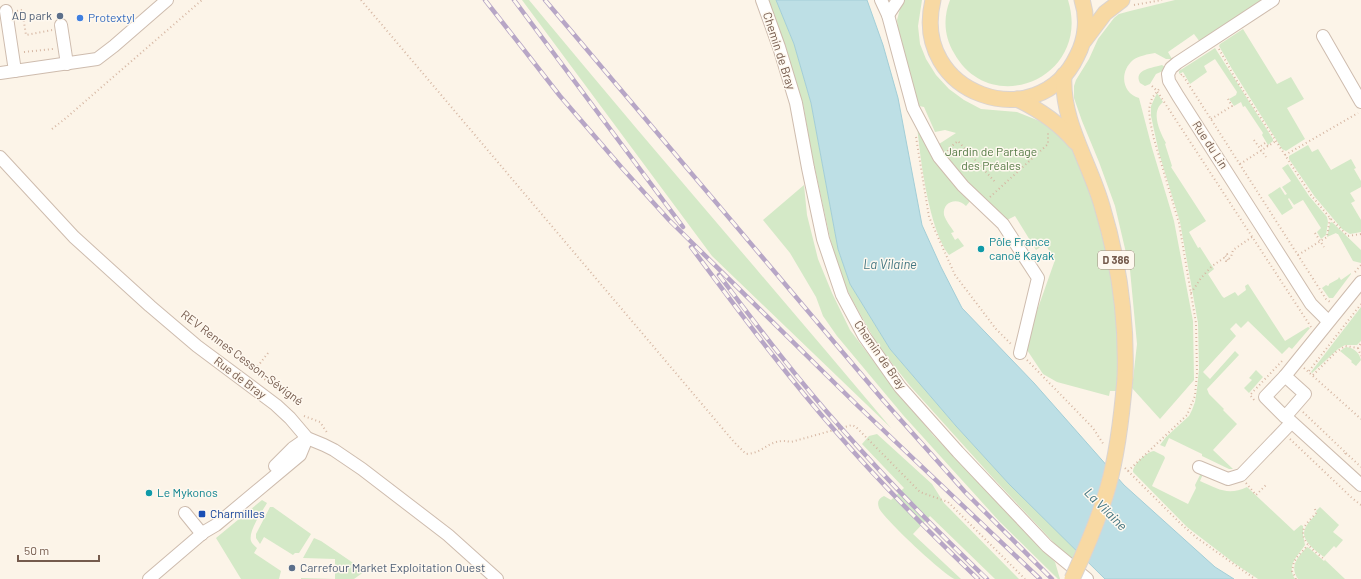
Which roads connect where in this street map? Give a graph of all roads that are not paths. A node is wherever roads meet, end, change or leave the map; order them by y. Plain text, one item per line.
1 (167, 0) edge
2 (762, 0) edge
3 (881, 0) edge
4 (898, 0) edge
5 (934, 0) edge
6 (1082, 0) edge
7 (1273, 0) edge
8 (1127, 3) edge
9 (6, 12) road end
10 (888, 15) junction
11 (61, 25) dead end
12 (1323, 36) dead end
13 (1083, 42) junction
14 (67, 64) junction
15 (15, 71) junction
16 (0, 73) edge
17 (1064, 75) junction
18 (1017, 99) junction
19 (1361, 102) edge
20 (1080, 147) junction
21 (0, 157) edge
22 (1361, 282) edge
23 (1328, 321) junction
24 (1020, 353) road end
25 (1285, 376) junction
26 (1288, 420) junction
27 (307, 438) junction
28 (1199, 467) dead end
29 (1361, 485) edge
30 (185, 514) dead end
31 (203, 533) junction
32 (492, 577) edge
33 (149, 579) edge
34 (1072, 579) edge
35 (1087, 579) edge

1 - 14 street
2 - 35 street, Chemin de Bray
3 - 10 street
4 - 10 street
5 - 18 main road
6 - 13 main road
7 - 23 street, Rue du Lin
8 - 13 main road
9 - 15 street
10 - 24 street
11 - 14 street
12 - 19 street
13 - 17 main road
14 - 15 street
15 - 16 street
17 - 18 main road
17 - 20 main road
18 - 20 main road
20 - 34 main road, D 386, bridge
21 - 27 street, Rue de Bray
22 - 23 street
23 - 25 street
25 - 26 street
25 - 26 street
26 - 28 street
26 - 29 street
27 - 31 street
27 - 32 street, Rue de Bray
30 - 31 street
31 - 33 street

